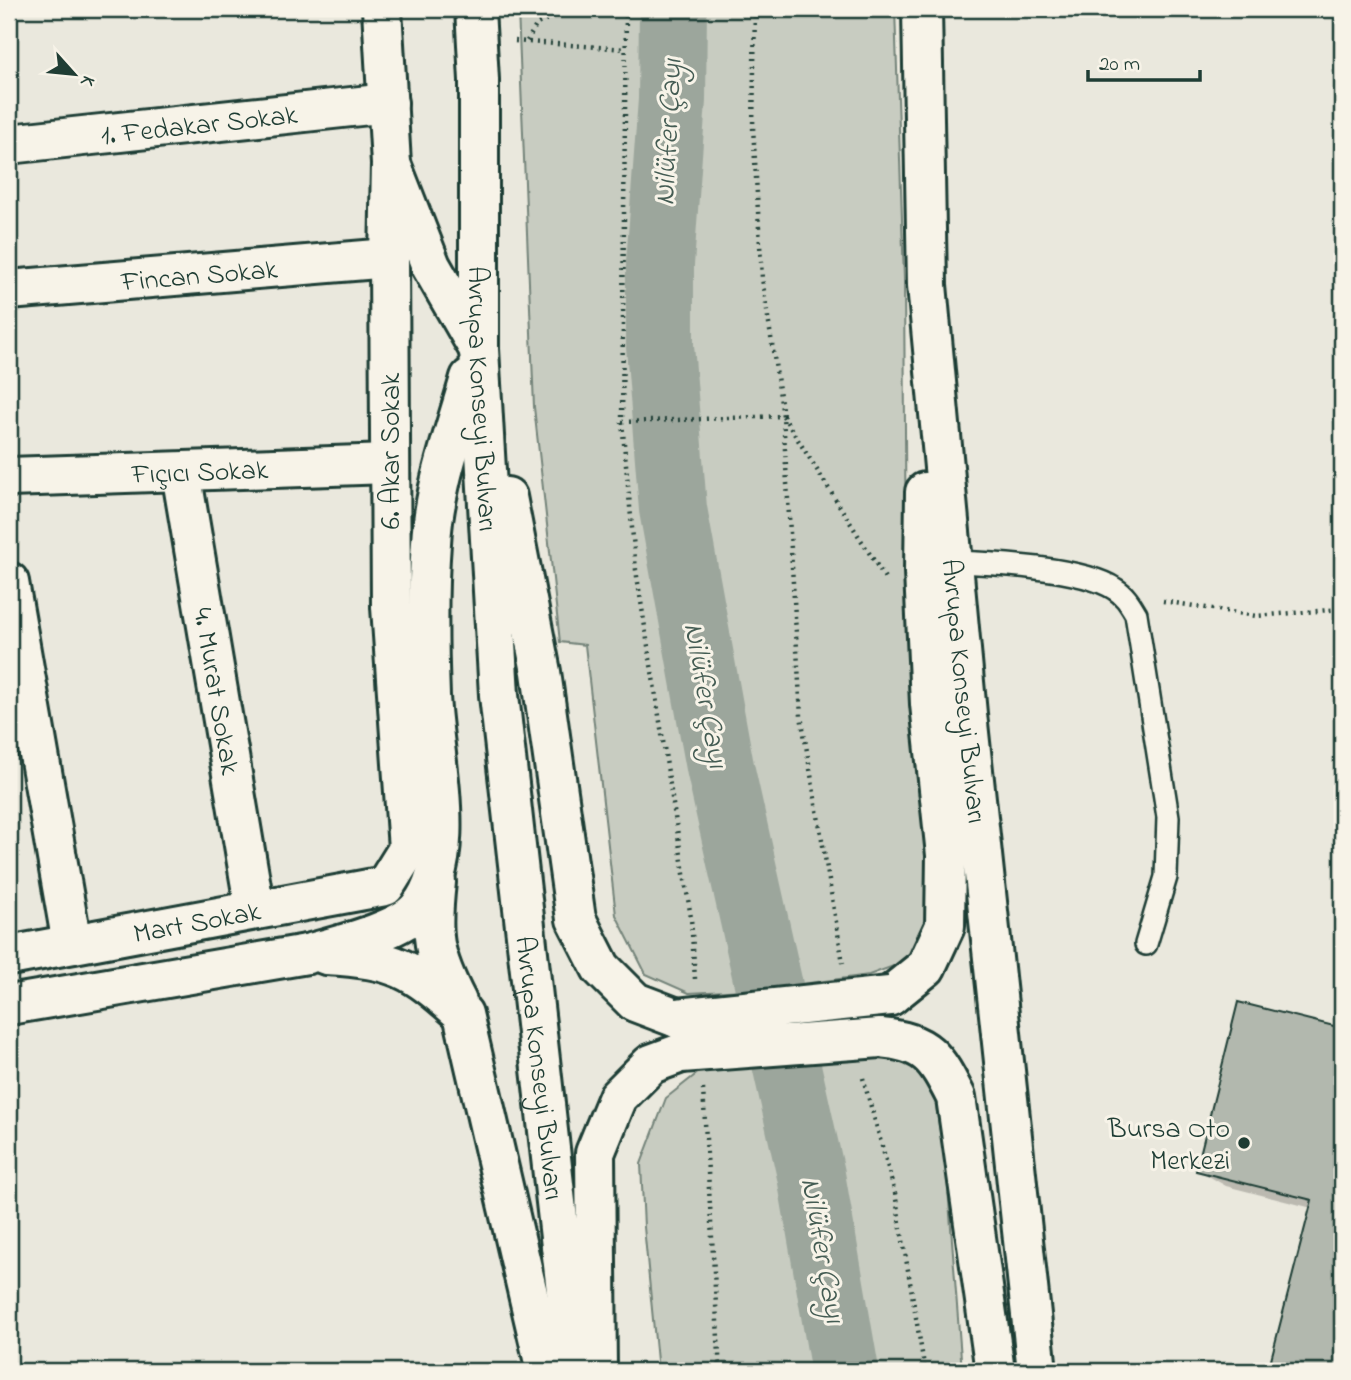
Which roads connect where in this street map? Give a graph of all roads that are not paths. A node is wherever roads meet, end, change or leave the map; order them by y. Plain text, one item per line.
1 (382, 9) edge
2 (475, 9) edge
3 (922, 9) edge
4 (388, 103) junction
5 (9, 144) edge
6 (391, 164) junction
7 (388, 258) junction
8 (927, 285) junction
9 (9, 290) edge
10 (479, 349) junction
11 (389, 464) junction
12 (181, 472) junction
13 (9, 477) edge
14 (953, 562) junction
15 (9, 582) edge
16 (436, 877) junction
17 (385, 886) joint
18 (254, 910) junction
19 (72, 944) junction
20 (1146, 944) dead end
21 (307, 954) junction
22 (9, 956) edge
23 (9, 1005) edge
24 (463, 1014) junction
25 (687, 1050) junction
26 (546, 1371) edge
27 (575, 1371) edge
28 (597, 1371) edge
29 (995, 1371) edge
30 (1037, 1371) edge

1 - 4 main road, 6. Akar Sokak
2 - 10 main road, Avrupa Konseyi Bulvarı
3 - 8 main road, Avrupa Konseyi Bulvarı
4 - 5 main road, 1. Fedakar Sokak
4 - 6 main road, 6. Akar Sokak
6 - 7 main road, 6. Akar Sokak
6 - 10 main road
7 - 9 main road, Fincan Sokak
7 - 11 main road, 6. Akar Sokak
8 - 14 main road, Avrupa Konseyi Bulvarı
8 - 25 main road, bridge
10 - 16 main road
10 - 25 main road
10 - 27 main road, Avrupa Konseyi Bulvarı
11 - 12 main road, Fıçıcı Sokak
11 - 17 main road, 6. Akar Sokak
12 - 13 main road, Fıçıcı Sokak
12 - 18 main road, 4. Murat Sokak
14 - 20 lane
14 - 30 main road, Avrupa Konseyi Bulvarı
15 - 19 main road
16 - 21 main road
16 - 24 main road
17 - 18 main road, Mart Sokak
18 - 19 main road, Mart Sokak
19 - 22 main road, Mart Sokak
21 - 23 main road, Mart Sokak
21 - 24 main road
24 - 26 main road
25 - 28 main road
25 - 29 main road, bridge

